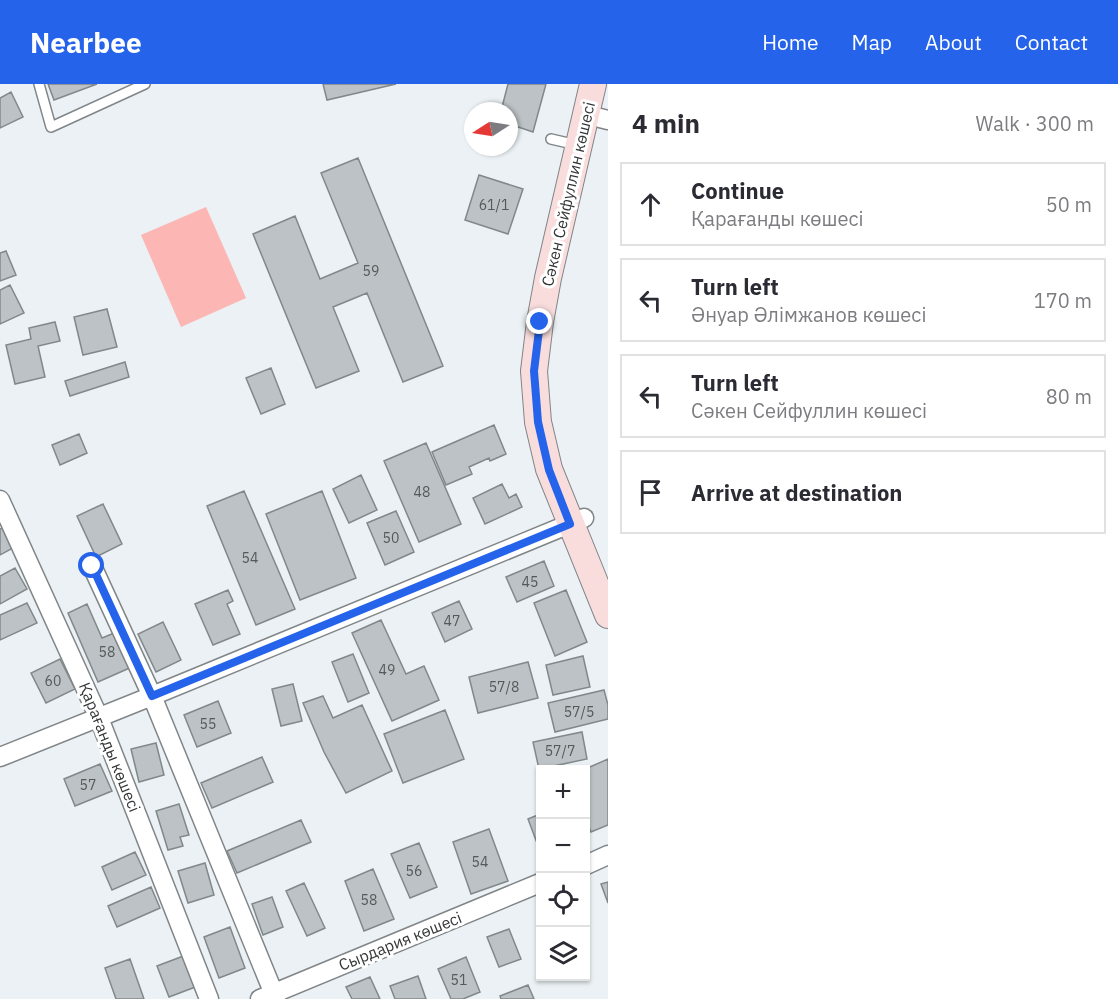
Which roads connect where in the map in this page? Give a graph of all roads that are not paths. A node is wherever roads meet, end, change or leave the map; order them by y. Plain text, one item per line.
1 (39, 84) edge
2 (145, 84) edge
3 (593, 84) edge
4 (608, 88) edge
5 (604, 119) edge
6 (551, 139) dead end
7 (579, 146) junction
8 (0, 500) edge
9 (577, 520) junction
10 (92, 566) dead end
11 (608, 572) edge
12 (608, 615) edge
13 (152, 696) junction
14 (99, 718) junction
15 (0, 757) edge
16 (608, 855) edge
17 (590, 863) edge
18 (536, 885) edge
19 (270, 997) edge
20 (209, 999) edge

1 - 2 lane
3 - 7 street, Сәкен Сейфуллин көшесі
4 - 5 street, Сәкен Сейфуллин көшесі
5 - 9 street, Сәкен Сейфуллин көшесі
6 - 7 lane
7 - 9 street, Сәкен Сейфуллин көшесі
8 - 14 street, Қарағанды көшесі
9 - 11 street, Сәкен Сейфуллин көшесі
9 - 12 street, Сәкен Сейфуллин көшесі
9 - 13 street
10 - 13 street
13 - 14 street
13 - 19 street
14 - 15 street
14 - 20 street, Қарағанды көшесі
16 - 17 street
18 - 19 street, Сырдария көшесі

